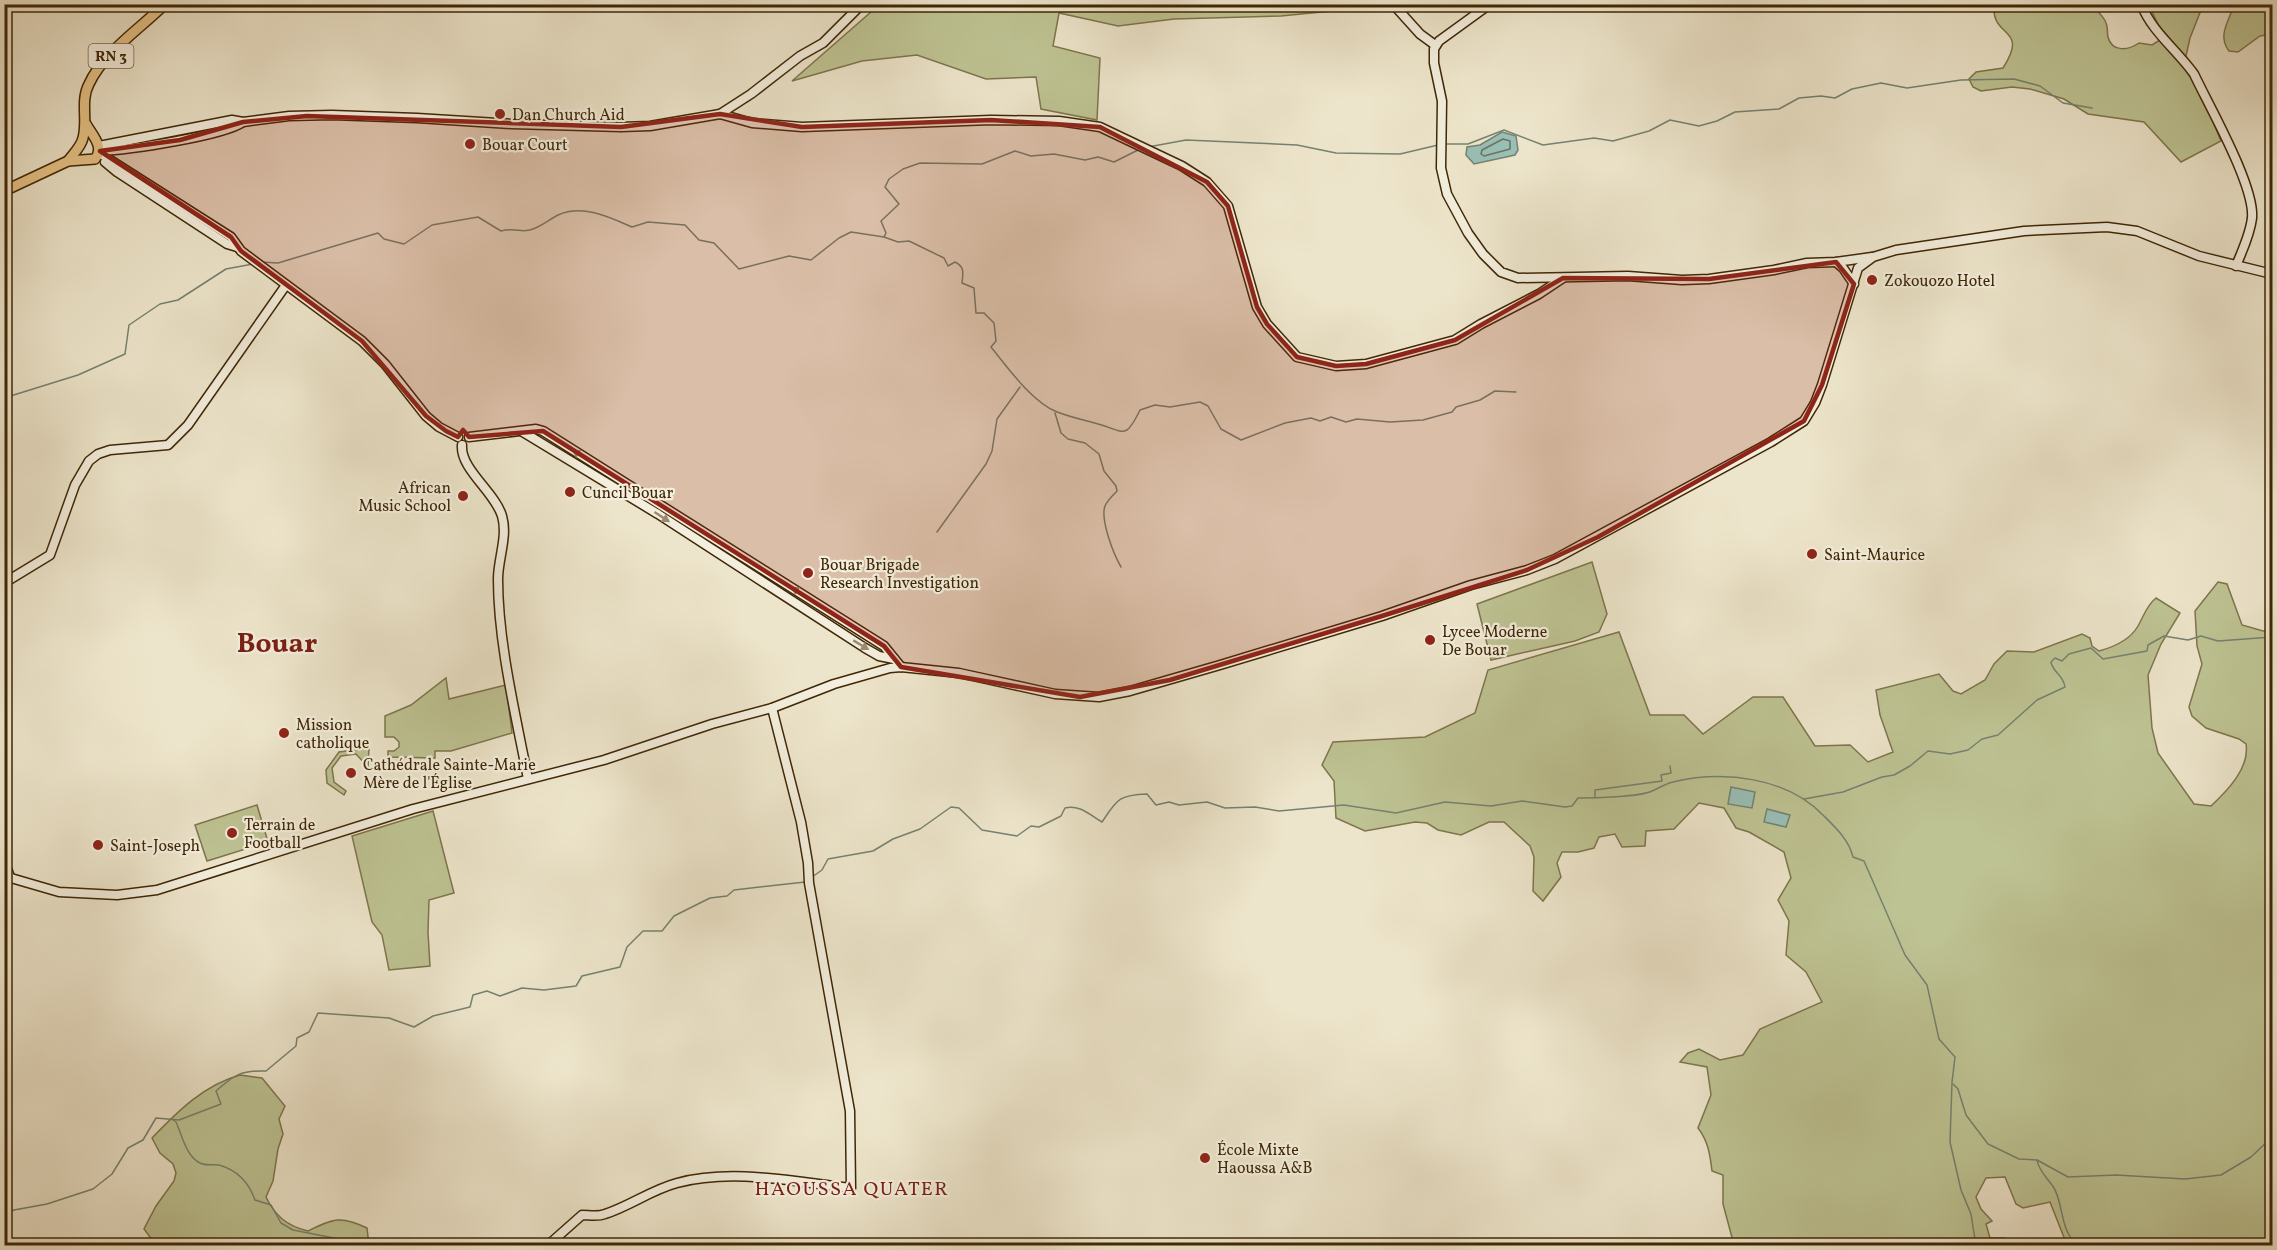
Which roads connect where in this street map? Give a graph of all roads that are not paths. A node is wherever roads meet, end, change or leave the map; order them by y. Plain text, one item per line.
1 (165, 4) edge
2 (862, 4) edge
3 (1393, 4) edge
4 (1490, 4) edge
5 (2141, 4) edge
6 (1435, 45) junction
7 (720, 114) junction
8 (86, 123) junction
9 (81, 144) junction
10 (98, 149) junction
11 (83, 158) junction
12 (68, 161) junction
13 (4, 190) edge
14 (1873, 257) junction
15 (1836, 262) junction
16 (2236, 266) junction
17 (2272, 274) edge
18 (1563, 278) junction
19 (1854, 284) junction
20 (286, 285) junction
21 (522, 431) junction
22 (460, 441) junction
23 (598, 466) junction
24 (593, 475) junction
25 (4, 583) edge
26 (831, 612) junction
27 (825, 621) junction
28 (894, 659) junction
29 (901, 667) junction
30 (772, 708) junction
31 (528, 779) junction
32 (4, 861) edge
33 (7, 877) edge
34 (547, 1245) edge

1 - 8 main road, RN 3
2 - 7 street
3 - 6 street
4 - 6 street
5 - 16 street
6 - 18 street
7 - 10 street
7 - 18 street
8 - 9 main road, RN 3
8 - 10 main road, RN 3
9 - 10 main road
9 - 11 main road
9 - 12 main road, RN 3
10 - 11 main road
10 - 20 street
11 - 12 main road, RN 3
12 - 13 main road, RN 3
14 - 15 street
14 - 16 street
14 - 19 street
15 - 18 street
15 - 19 street
16 - 17 street
19 - 29 street
20 - 22 street
20 - 25 street
21 - 22 street
23 -> 21 street
21 - 24 street
22 - 31 street
23 - 24 street
26 -> 23 street
24 -> 27 street
26 - 27 street
26 - 28 street
27 -> 28 street
28 - 29 street
29 - 30 street
30 - 31 street
30 - 34 street
31 - 33 street
32 - 33 street

